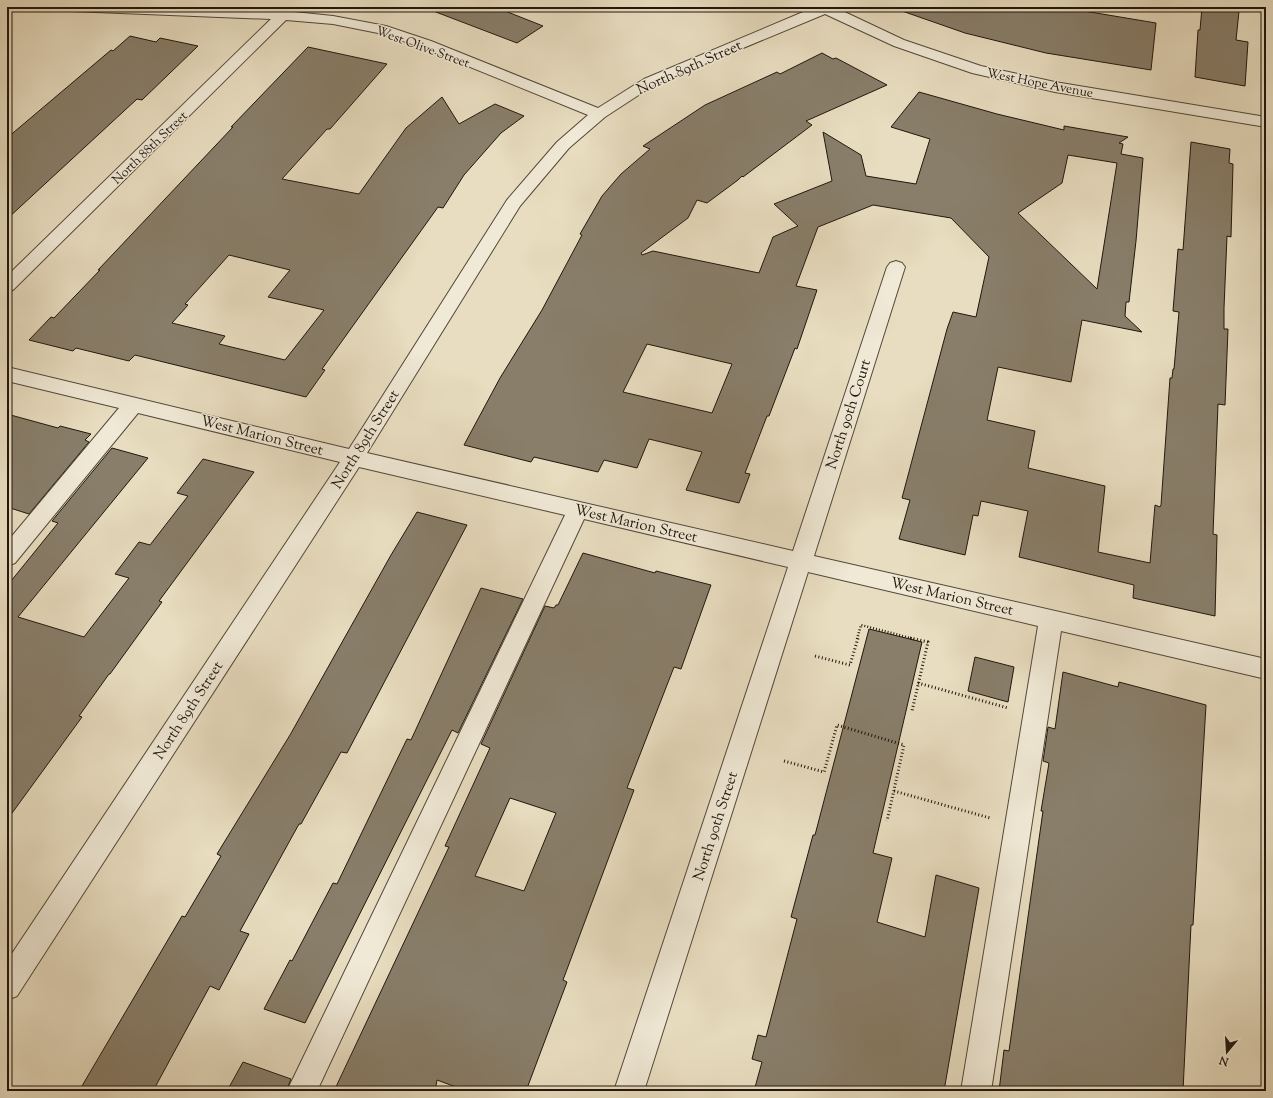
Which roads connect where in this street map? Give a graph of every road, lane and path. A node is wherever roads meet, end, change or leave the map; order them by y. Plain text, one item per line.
1 (71, 7) edge
2 (823, 8) edge
3 (287, 11) edge
4 (599, 114) junction
5 (1266, 122) edge
6 (896, 267) dead end
7 (7, 286) edge
8 (7, 374) edge
9 (134, 404) junction
10 (354, 458) junction
11 (578, 510) junction
12 (7, 557) edge
13 (800, 561) junction
14 (1051, 618) junction
15 (815, 656) dead end
16 (1266, 669) edge
17 (918, 684) junction
18 (912, 711) dead end
19 (1035, 715) junction
20 (784, 761) dead end
21 (894, 791) junction
22 (887, 821) dead end
23 (1018, 826) junction
24 (7, 986) edge
25 (302, 1091) edge
26 (629, 1091) edge
27 (976, 1091) edge

1 - 3 street, West Olive Street
2 - 4 street, North 89th Street
2 - 5 street, West Hope Avenue
3 - 4 street, West Olive Street
3 - 7 street, North 88th Street
4 - 10 street, North 89th Street
6 - 13 street, North 90th Court
8 - 9 street, West Marion Street
9 - 10 street, West Marion Street
9 - 12 street
10 - 11 street, West Marion Street
10 - 24 street, North 89th Street
11 - 13 street, West Marion Street
11 - 25 street
13 - 14 street, West Marion Street
13 - 26 street, North 90th Street
14 - 16 street, West Marion Street
14 - 19 street
15 - 17 path
17 - 18 path
17 - 19 path
19 - 23 street
20 - 21 path
21 - 22 path
21 - 23 path
23 - 27 street

